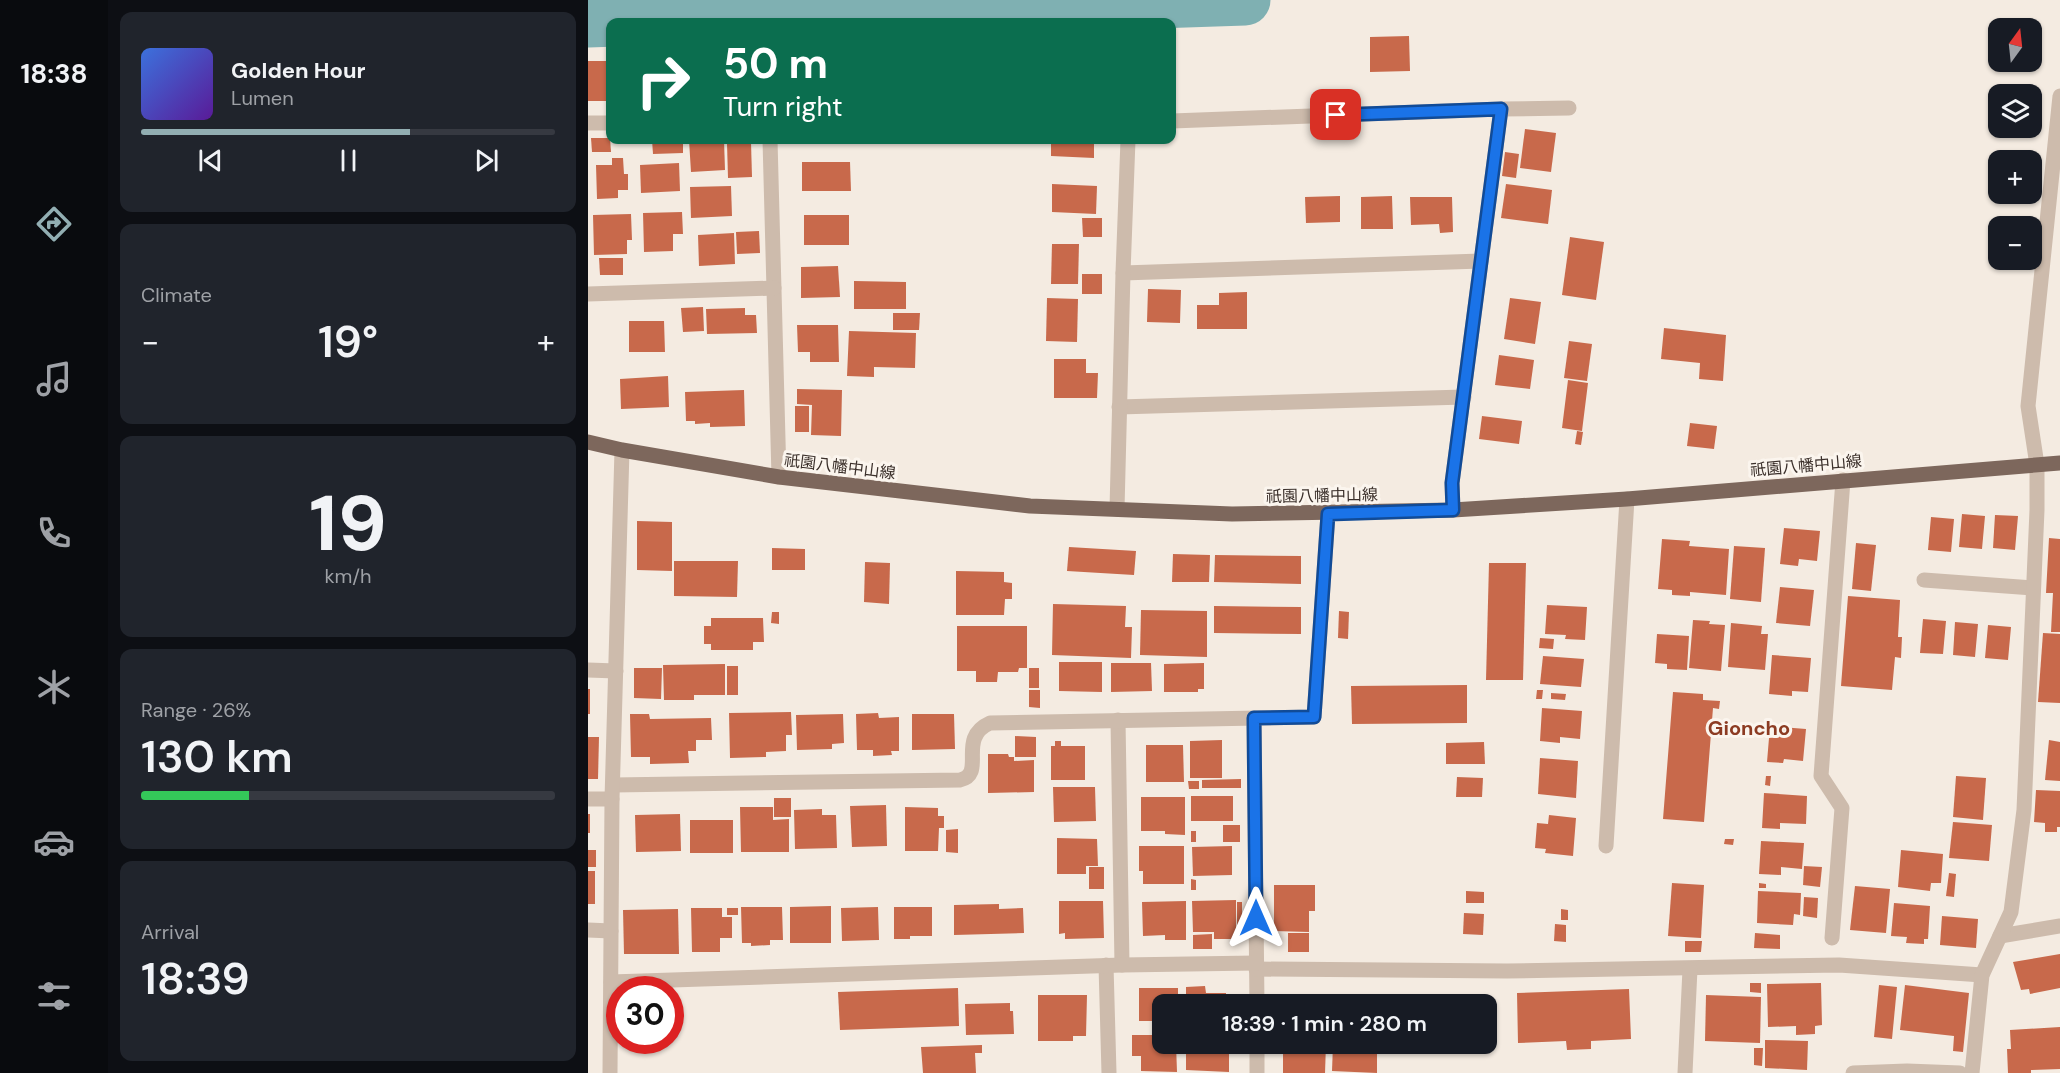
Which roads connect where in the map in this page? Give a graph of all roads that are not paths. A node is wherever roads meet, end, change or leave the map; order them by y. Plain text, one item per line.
1 (2060, 96) edge
2 (1569, 108) dead end
3 (1501, 109) junction
4 (1176, 121) edge
5 (588, 123) edge
6 (606, 123) edge
7 (770, 144) edge
8 (1128, 144) edge
9 (1481, 261) junction
10 (1123, 273) junction
11 (774, 288) junction
12 (588, 294) edge
13 (1464, 397) junction
14 (1119, 407) junction
15 (588, 442) edge
16 (622, 450) junction
17 (2060, 463) edge
18 (2037, 465) junction
19 (779, 477) junction
20 (1843, 480) junction
21 (1627, 499) junction
22 (1117, 509) junction
23 (1453, 510) junction
24 (1328, 514) junction
25 (1924, 580) dead end
26 (2033, 588) junction
27 (588, 670) edge
28 (616, 671) junction
29 (1254, 718) junction
30 (1118, 720) junction
31 (613, 792) junction
32 (588, 799) edge
33 (1606, 846) dead end
34 (2060, 926) edge
35 (588, 930) edge
36 (611, 931) junction
37 (2000, 936) junction
38 (1832, 938) dead end
39 (1106, 965) junction
40 (1122, 965) junction
41 (1256, 966) junction
42 (1690, 969) junction
43 (1983, 975) junction
44 (611, 976) edge
45 (684, 979) edge
46 (1257, 994) edge
47 (610, 1054) edge
48 (1257, 1054) edge
49 (610, 1073) edge
50 (1108, 1073) edge
51 (1257, 1073) edge
52 (1685, 1073) edge
53 (1853, 1073) edge
54 (1960, 1073) edge
55 (1972, 1073) edge

1 - 18 street
2 - 3 street
3 - 4 street
3 - 9 street
5 - 6 street
7 - 11 street
8 - 10 street
9 - 10 street
9 - 13 street
10 - 14 street
11 - 12 street
11 - 19 street
13 - 14 street
13 - 23 street
14 - 22 street
15 - 16 main road, 祇園八幡中山線
16 - 19 main road, 祇園八幡中山線
16 - 28 street
17 - 18 main road, 祇園八幡中山線
18 - 20 main road, 祇園八幡中山線
18 - 26 street
19 - 22 main road, 祇園八幡中山線
20 - 21 main road, 祇園八幡中山線
20 - 38 street
21 - 23 main road, 祇園八幡中山線
21 - 33 street
22 - 24 main road, 祇園八幡中山線
23 - 24 main road, 祇園八幡中山線
24 - 29 street
25 - 26 street
26 - 37 street
27 - 28 street
28 - 31 street
29 - 30 street
29 - 41 street
30 - 31 street
30 - 40 street
31 - 32 street
31 - 36 street
34 - 37 street
35 - 36 street
36 - 44 street
37 - 43 street
39 - 40 street
39 - 45 street
39 - 50 street
40 - 41 street
41 - 42 street
41 - 46 street
42 - 43 street
42 - 52 street
43 - 55 street
47 - 49 street
48 - 51 street
53 - 54 street

